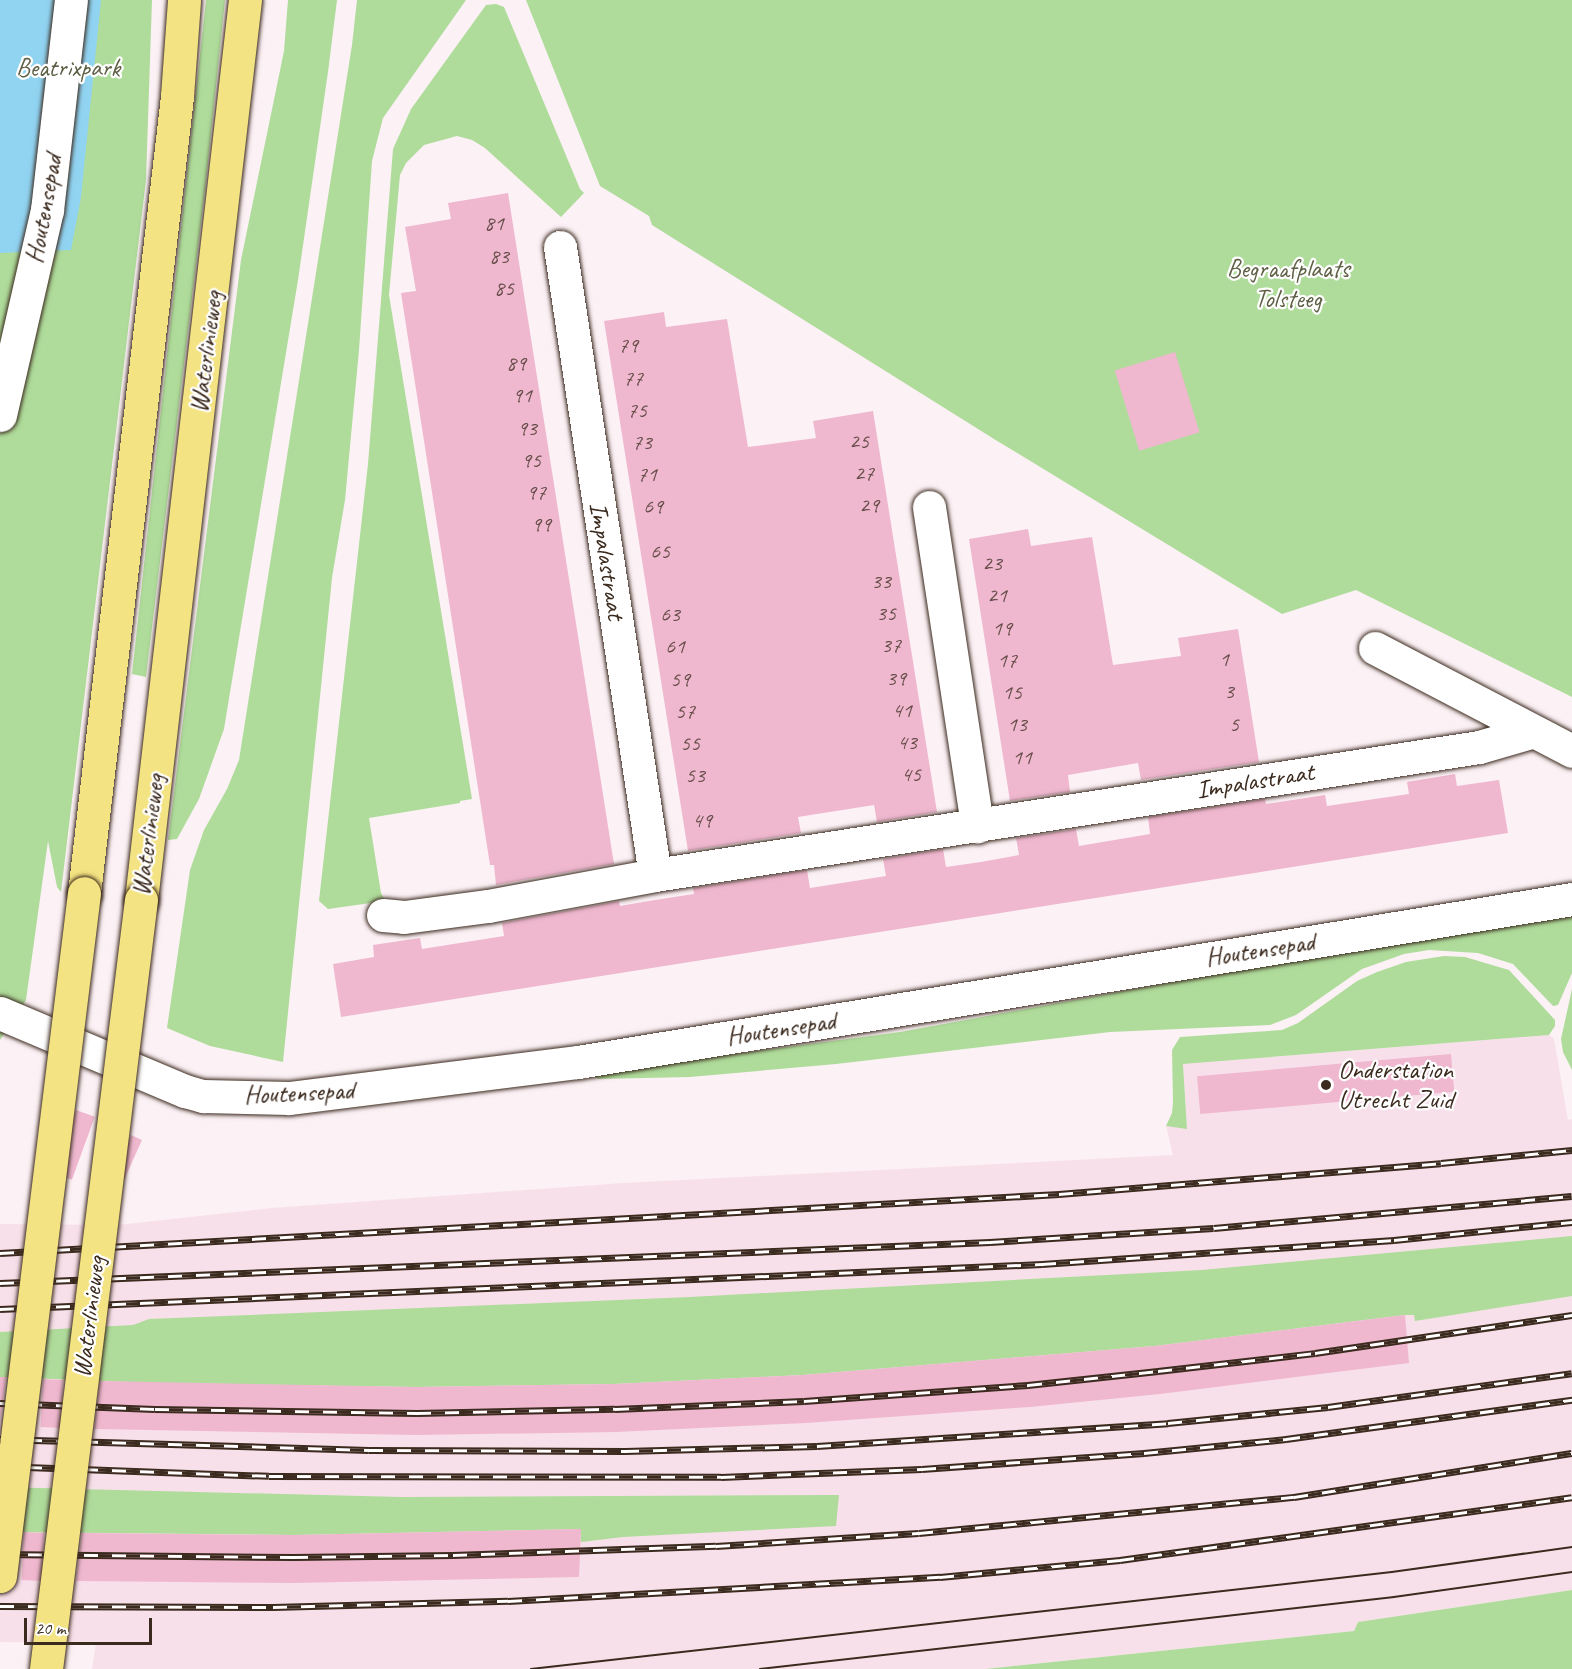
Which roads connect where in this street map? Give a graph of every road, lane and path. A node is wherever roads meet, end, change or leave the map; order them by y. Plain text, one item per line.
1 (71, 0) edge
2 (184, 0) edge
3 (245, 0) edge
4 (560, 248) dead end
5 (0, 415) edge
6 (928, 507) dead end
7 (1375, 648) dead end
8 (1531, 732) junction
9 (1572, 752) edge
10 (977, 826) junction
11 (655, 875) junction
12 (1572, 899) edge
13 (383, 915) dead end
14 (0, 1013) edge
15 (0, 1576) edge
16 (46, 1669) edge

1 - 5 street, Houtensepad
2 - 15 main road, bridge
3 - 16 main road, Waterlinieweg, bridge
4 - 11 street, Impalastraat
6 - 10 street
7 - 8 street
8 - 9 street
8 - 10 street, Impalastraat
10 - 11 street, Impalastraat
11 - 13 street, Impalastraat
12 - 14 street, Houtensepad

